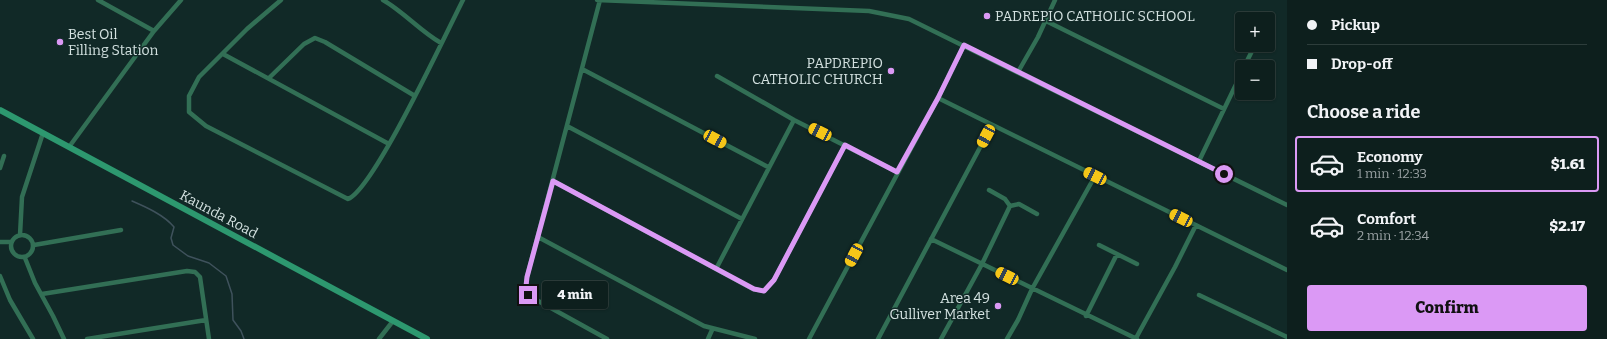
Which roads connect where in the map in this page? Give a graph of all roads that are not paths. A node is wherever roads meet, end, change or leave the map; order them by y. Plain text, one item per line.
1 (98, 0) edge
2 (181, 0) edge
3 (281, 0) edge
4 (383, 0) edge
5 (463, 0) edge
6 (599, 0) edge
7 (1055, 0) edge
8 (1046, 21) junction
9 (154, 31) junction
10 (441, 43) junction
11 (964, 45) junction
12 (223, 54) junction
13 (582, 69) junction
14 (1018, 72) junction
15 (717, 76) dead end
16 (269, 78) junction
17 (1235, 86) edge
18 (415, 96) junction
19 (938, 98) junction
20 (1224, 109) junction
21 (0, 110) edge
22 (794, 120) junction
23 (992, 125) junction
24 (567, 126) junction
25 (43, 133) junction
26 (389, 144) junction
27 (845, 145) junction
28 (69, 147) junction
29 (4, 156) dead end
30 (1199, 161) junction
31 (768, 167) junction
32 (0, 168) edge
33 (897, 172) junction
34 (1095, 176) junction
35 (553, 181) junction
36 (989, 190) dead end
37 (1287, 205) edge
38 (1010, 206) junction
39 (1037, 214) dead end
40 (742, 219) junction
41 (1196, 225) junction
42 (122, 230) dead end
43 (20, 235) junction
44 (538, 237) junction
45 (931, 239) junction
46 (0, 242) edge
47 (12, 242) junction
48 (34, 245) junction
49 (1099, 245) dead end
50 (1117, 254) junction
51 (25, 258) junction
52 (982, 264) junction
53 (1137, 264) dead end
54 (716, 269) junction
55 (1287, 270) edge
56 (0, 276) edge
57 (1032, 289) junction
58 (42, 294) junction
59 (1199, 295) dead end
60 (1086, 316) junction
61 (206, 320) junction
62 (393, 321) junction
63 (712, 330) junction
64 (1287, 337) edge
65 (33, 339) edge
66 (64, 339) edge
67 (87, 339) edge
68 (209, 339) edge
69 (379, 339) edge
70 (427, 339) edge
71 (607, 339) edge
72 (708, 339) edge
73 (755, 339) edge
74 (809, 339) edge
75 (878, 339) edge
76 (941, 339) edge
77 (1007, 339) edge
78 (1136, 339) edge

1 - 9 street
2 - 9 street
3 - 12 street
4 - 10 street
5 - 10 street
6 - 11 street
6 - 13 street
7 - 8 street
8 - 14 street
8 - 20 street
9 - 28 street
10 - 18 street
11 - 14 street
11 - 19 street
12 - 16 street
12 - 26 street
13 - 24 street
13 - 31 street
14 - 30 street
15 - 22 street
16 - 18 street
16 - 26 street
17 - 20 street
18 - 26 street
19 - 23 street
19 - 33 street
20 - 30 street
21 - 25 main road, Kaunda Road
22 - 27 street
22 - 31 street
23 - 34 street
23 - 45 street
24 - 35 street
24 - 40 street
25 - 28 main road, Kaunda Road
25 - 43 street
27 - 33 street
27 - 54 street
28 - 62 main road, Kaunda Road
29 - 32 street
30 - 37 street
31 - 40 street
33 - 74 street
34 - 41 street
34 - 57 street
35 - 44 street
35 - 54 street
36 - 38 street
38 - 39 street
38 - 52 street
40 - 54 street
41 - 55 street
41 - 78 street
42 - 48 street
43 - 47 street
43 - 48 street
44 - 63 street
44 - 71 street
45 - 52 street
45 - 75 street
46 - 47 street
47 - 51 street
48 - 51 street
49 - 50 street
50 - 53 street
50 - 60 street
51 - 58 street
52 - 57 street
52 - 76 street
56 - 65 street
57 - 60 street
57 - 77 street
58 - 61 street
58 - 66 street
59 - 64 street
60 - 78 street
61 - 67 street
61 - 68 street
62 - 69 street
62 - 70 main road, Kaunda Road
63 - 72 street
63 - 73 street

